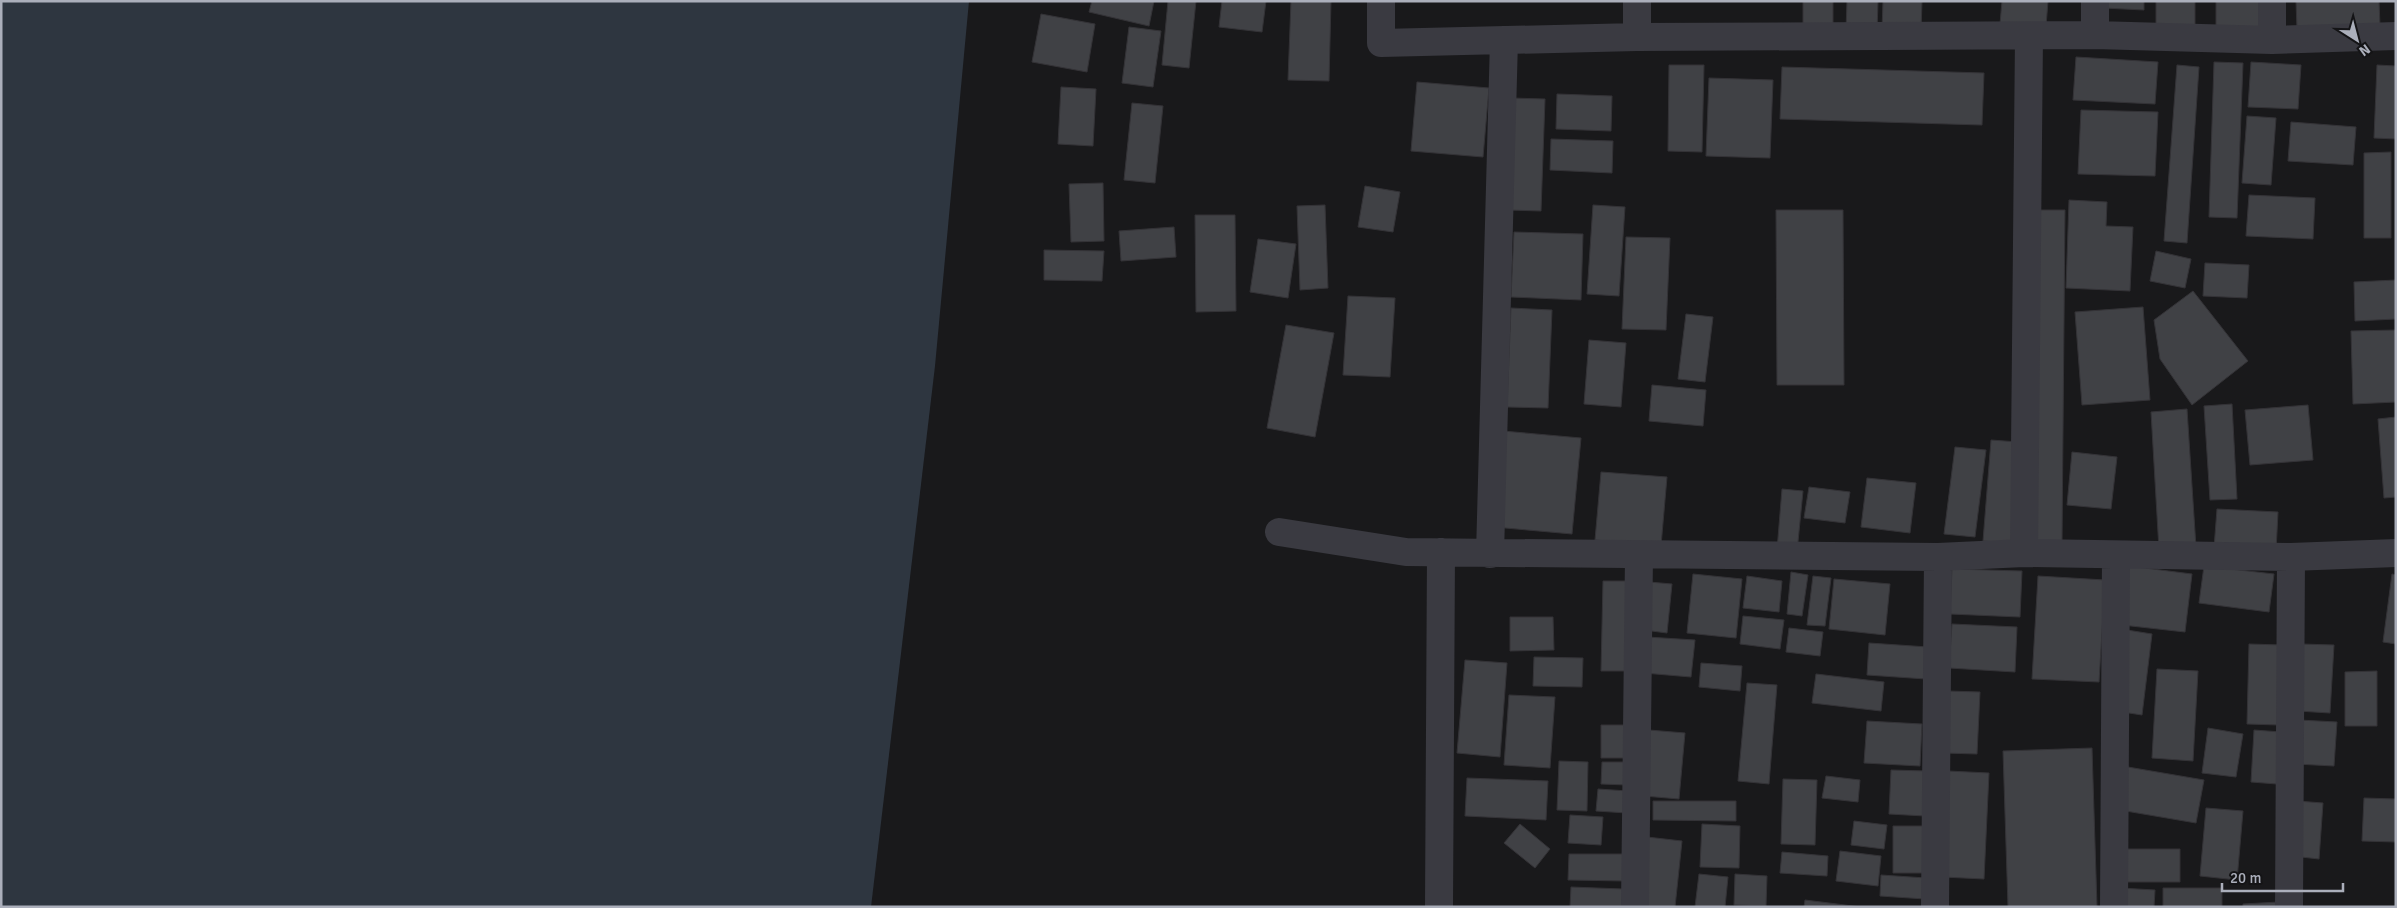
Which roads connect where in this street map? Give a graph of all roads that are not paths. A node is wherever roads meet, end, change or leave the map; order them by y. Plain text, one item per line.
1 (1381, 1) edge
2 (1637, 1) edge
3 (2095, 1) edge
4 (2272, 1) edge
5 (2095, 35) junction
6 (1637, 36) junction
7 (2029, 36) junction
8 (2396, 36) edge
9 (1504, 40) junction
10 (2272, 40) junction
11 (1279, 532) dead end
12 (1440, 552) junction
13 (2024, 553) junction
14 (2396, 553) edge
15 (1490, 554) junction
16 (1639, 555) junction
17 (2116, 555) junction
18 (1938, 557) junction
19 (2291, 557) junction
20 (1439, 907) edge
21 (1635, 907) edge
22 (1935, 907) edge
23 (2114, 907) edge
24 (2289, 907) edge

1 - 9 street
2 - 6 street
3 - 5 street
4 - 10 street
5 - 7 street
5 - 10 street
6 - 7 street
6 - 9 street
7 - 13 street
8 - 10 street
9 - 15 street
11 - 12 street
12 - 15 street
12 - 20 street
13 - 17 street
13 - 18 street
14 - 19 street
15 - 16 street
16 - 18 street
16 - 21 street
17 - 19 street
17 - 23 street
18 - 22 street
19 - 24 street

